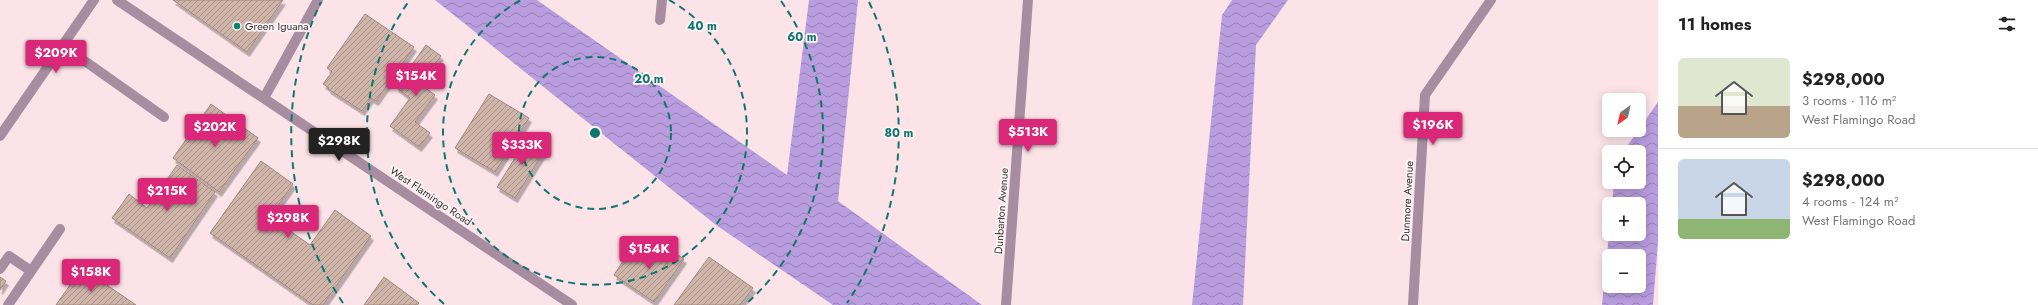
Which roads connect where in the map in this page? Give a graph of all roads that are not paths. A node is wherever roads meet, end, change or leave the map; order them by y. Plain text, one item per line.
1 (94, 0) edge
2 (117, 0) edge
3 (318, 0) edge
4 (662, 0) edge
5 (1028, 0) edge
6 (1491, 0) edge
7 (660, 20) dead end
8 (62, 46) junction
9 (264, 98) junction
10 (164, 117) dead end
11 (0, 136) edge
12 (60, 229) dead end
13 (0, 269) edge
14 (31, 271) junction
15 (8, 305) edge
16 (572, 305) edge
17 (1006, 305) edge
18 (1413, 305) edge

1 - 8 street
2 - 9 street, West Flamingo Road
3 - 9 street
4 - 7 street
5 - 17 street, Dunbarton Avenue
6 - 18 street, Dunmore Avenue
8 - 10 street
8 - 11 street
9 - 16 street, West Flamingo Road
12 - 14 street
13 - 14 street
14 - 15 street

